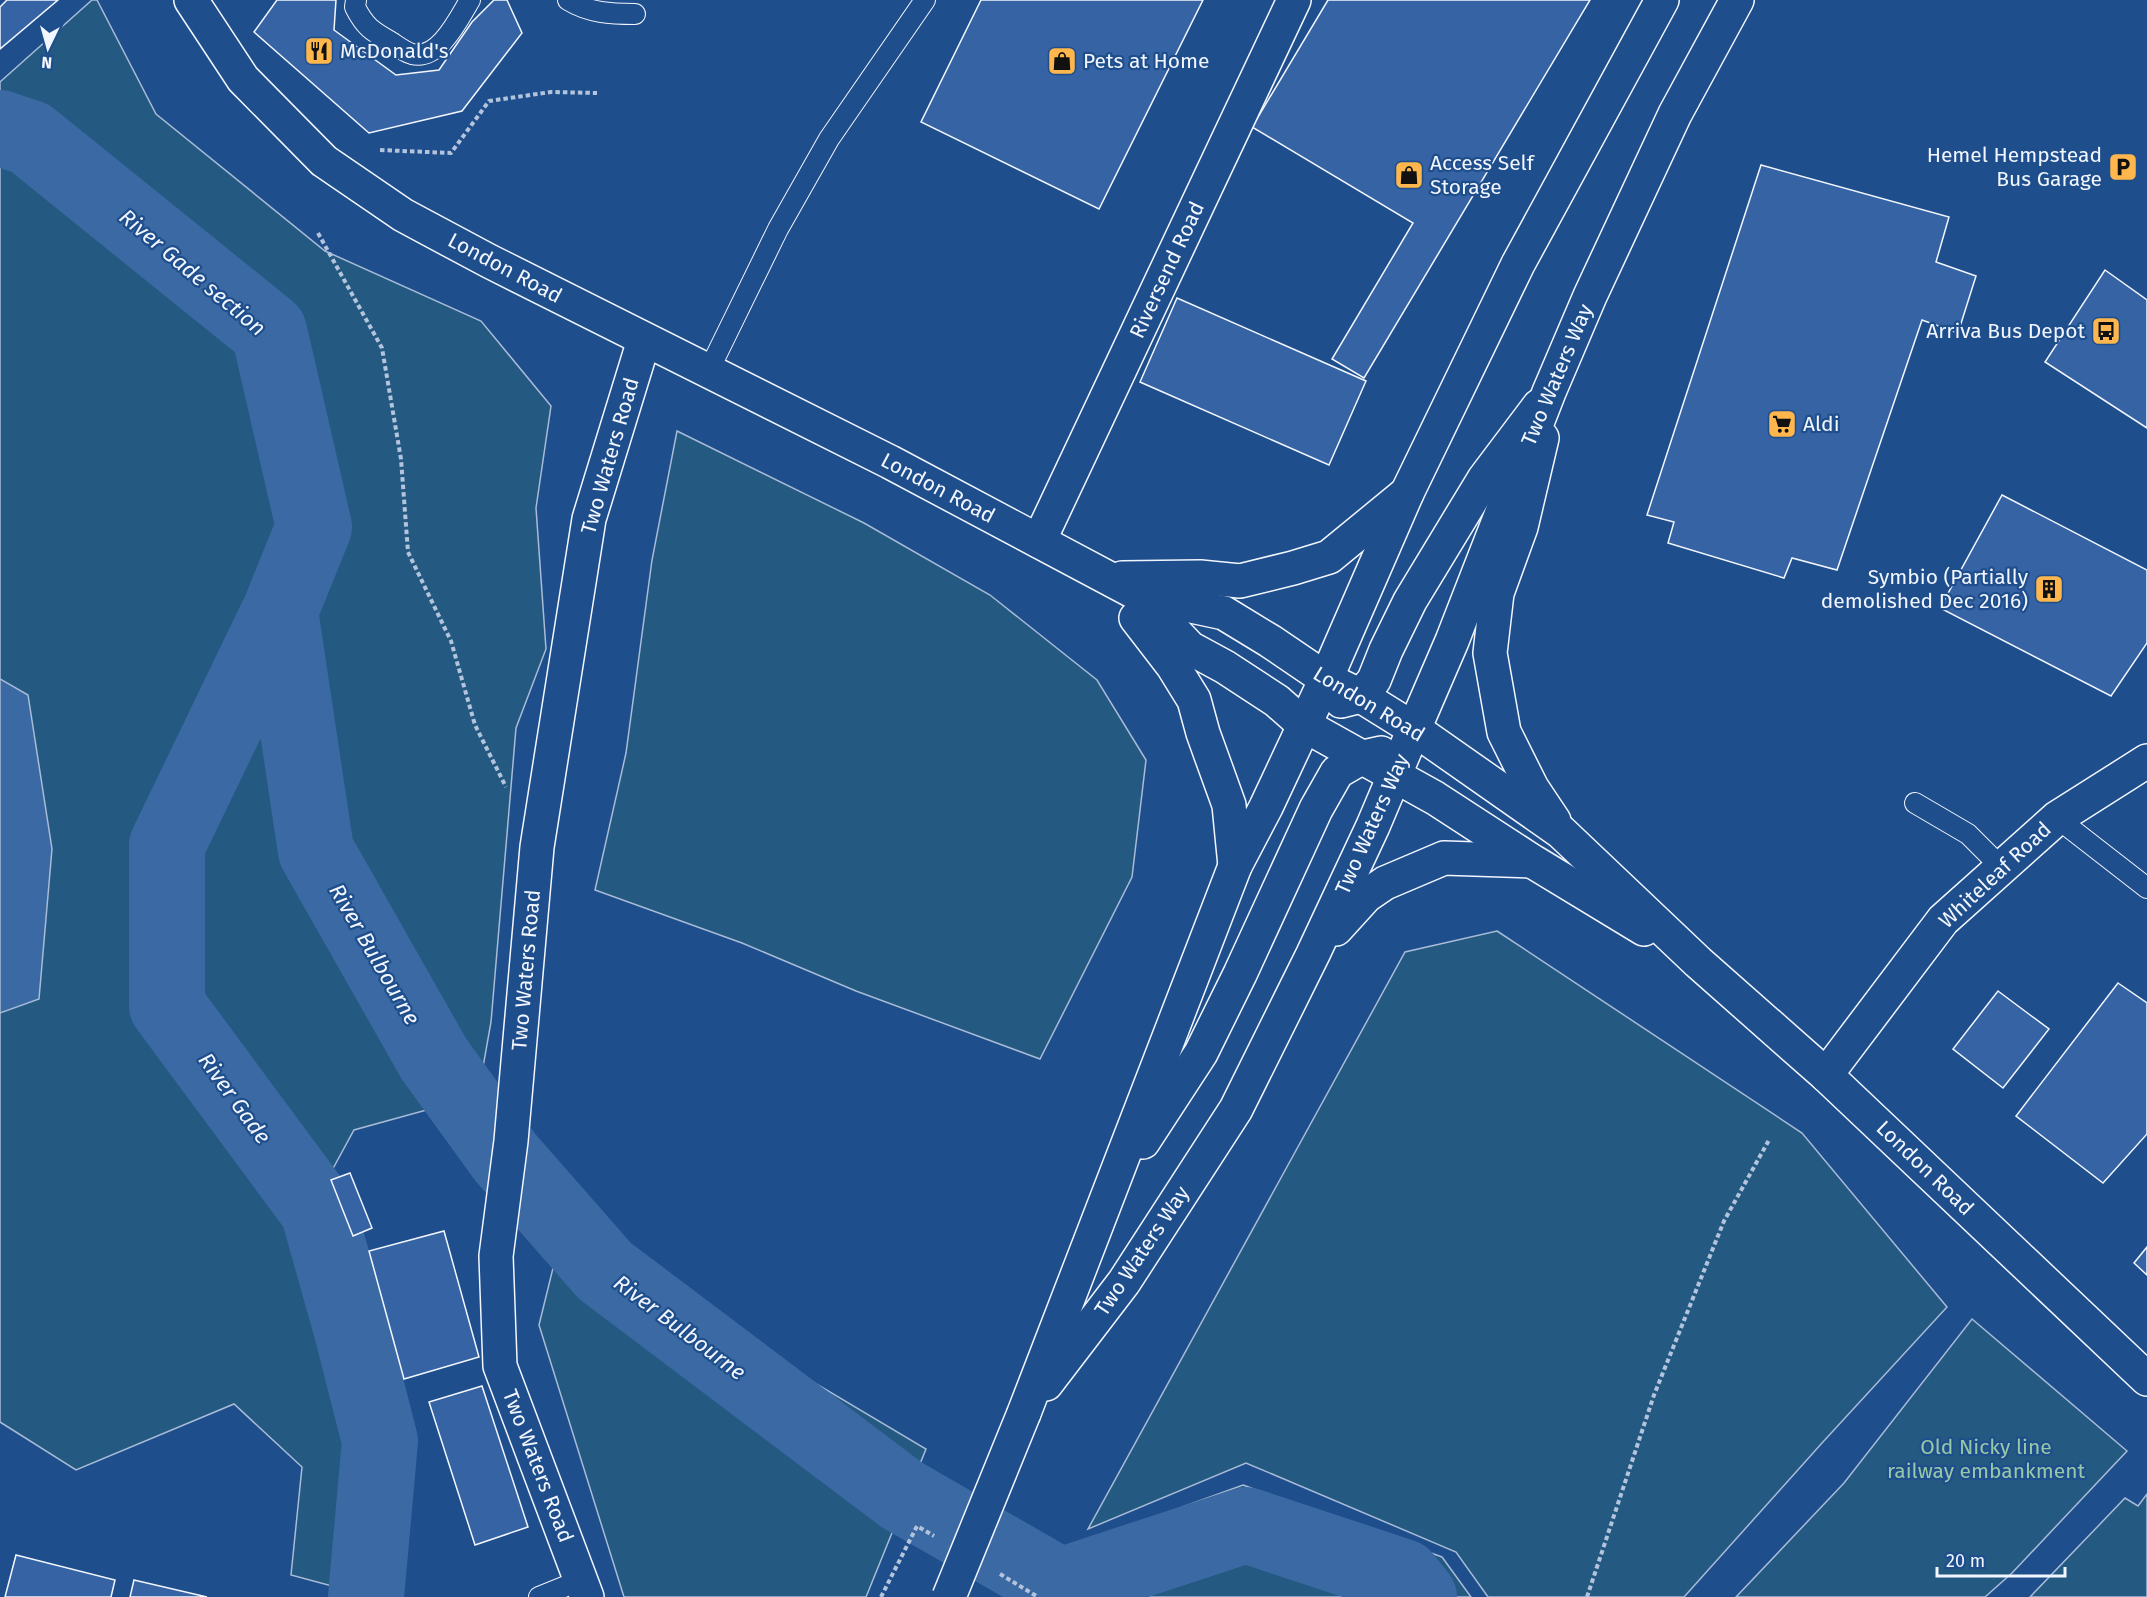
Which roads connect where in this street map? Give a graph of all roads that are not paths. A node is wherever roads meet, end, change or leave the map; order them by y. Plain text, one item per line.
1 (190, 0) edge
2 (356, 0) edge
3 (470, 0) edge
4 (568, 0) edge
5 (621, 0) edge
6 (925, 0) edge
7 (1294, 0) edge
8 (1662, 0) edge
9 (1737, 0) edge
10 (644, 340) junction
11 (708, 372) junction
12 (1554, 381) junction
13 (1407, 493) junction
14 (1039, 541) junction
15 (1106, 578) junction
16 (1140, 595) junction
17 (1361, 696) junction
18 (1315, 703) junction
19 (1410, 738) junction
20 (1363, 757) junction
21 (2147, 760) edge
22 (1394, 777) junction
23 (1915, 803) dead end
24 (2056, 818) junction
25 (1561, 832) junction
26 (1532, 861) junction
27 (1235, 866) junction
28 (2001, 867) junction
29 (2147, 888) edge
30 (1313, 954) junction
31 (1698, 962) junction
32 (1826, 1075) junction
33 (1106, 1199) junction
34 (2147, 1379) edge
35 (1024, 1413) junction
36 (584, 1588) edge
37 (539, 1597) edge
38 (949, 1597) edge

1 - 10 main road, London Road
2 - 3 lane
4 - 5 lane
6 - 11 lane
7 - 14 main road, Riversend Road
8 - 13 main road, Two Waters Way
9 - 12 main road, Two Waters Way
10 - 11 main road, London Road
10 - 36 main road, Two Waters Road
11 - 14 main road, London Road
12 - 17 main road
12 - 19 main road, Two Waters Way
12 - 25 main road
13 - 15 main road
13 - 18 main road, Two Waters Way
14 - 15 main road, London Road
15 - 16 main road, London Road
15 - 27 main road
16 - 18 main road
16 - 18 main road, London Road
17 - 18 main road, London Road
17 - 19 main road, London Road
18 - 20 main road, London Road
18 - 27 main road, Two Waters Way
19 - 20 main road
19 - 22 main road, Two Waters Way
19 - 25 main road, London Road
20 - 22 main road, London Road
20 - 33 main road
21 - 24 main road, Whiteleaf Road
22 - 26 main road, London Road
22 - 30 main road, Two Waters Way
23 - 28 lane
24 - 28 main road, Whiteleaf Road
24 - 29 lane
25 - 31 main road, London Road
26 - 30 main road
26 - 31 main road, London Road
27 - 33 main road, Two Waters Way
28 - 32 main road, Whiteleaf Road
30 - 35 main road, Two Waters Way
31 - 32 main road, London Road
32 - 34 main road, London Road
33 - 35 main road, Two Waters Way
35 - 38 main road, Two Waters Way, bridge
36 - 37 lane

